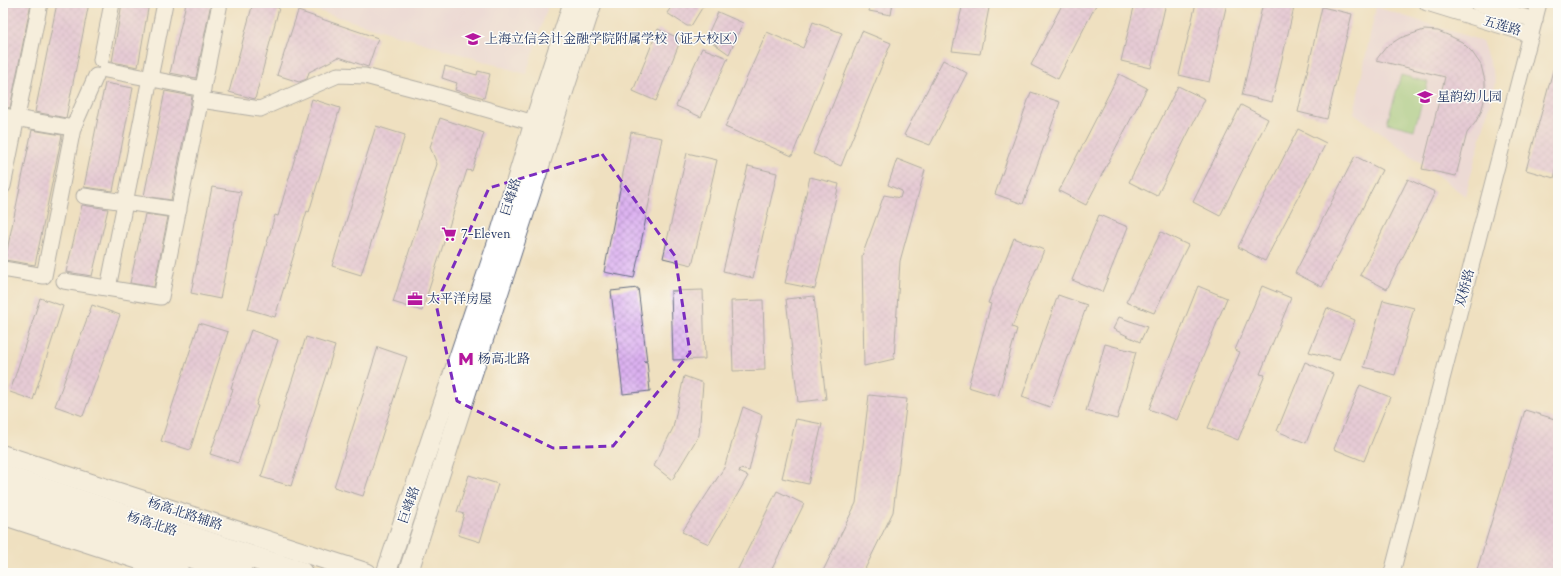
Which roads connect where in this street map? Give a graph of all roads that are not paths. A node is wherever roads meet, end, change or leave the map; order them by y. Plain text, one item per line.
1 (40, 3) edge
2 (112, 3) edge
3 (165, 3) edge
4 (220, 3) edge
5 (573, 3) edge
6 (592, 3) edge
7 (1427, 3) edge
8 (1477, 3) edge
9 (1539, 3) edge
10 (1535, 20) junction
11 (1531, 35) junction
12 (101, 69) junction
13 (150, 79) junction
14 (202, 94) junction
15 (10, 118) edge
16 (534, 123) junction
17 (73, 128) junction
18 (3, 186) edge
19 (84, 196) dead end
20 (125, 203) junction
21 (179, 210) junction
22 (3, 269) edge
23 (64, 281) dead end
24 (108, 288) junction
25 (3, 455) edge
26 (3, 476) edge
27 (3, 495) edge
28 (3, 515) edge
29 (180, 573) edge
30 (241, 573) edge
31 (301, 573) edge
32 (367, 573) edge
33 (386, 573) edge
34 (408, 573) edge
35 (1392, 573) edge

1 - 15 street
2 - 12 street
3 - 13 street
4 - 14 street
5 - 16 main road, 巨峰路
6 - 34 main road, 巨峰路
7 - 11 street, 五莲路
8 - 10 street, 五莲路
9 - 10 street, 双桥路
10 - 11 street, 双桥路
11 - 35 street, 双桥路
12 - 13 street
12 - 17 street
13 - 14 street
13 - 20 street
14 - 16 street
14 - 21 street
15 - 17 street
15 - 18 street
16 - 33 main road, 巨峰路
17 - 22 street
19 - 20 street
20 - 21 street
20 - 24 street
21 - 24 street
23 - 24 street
25 - 32 main road, 杨高北路辅路
26 - 31 highway, 杨高北路
27 - 30 highway, 杨高北路
28 - 29 main road

